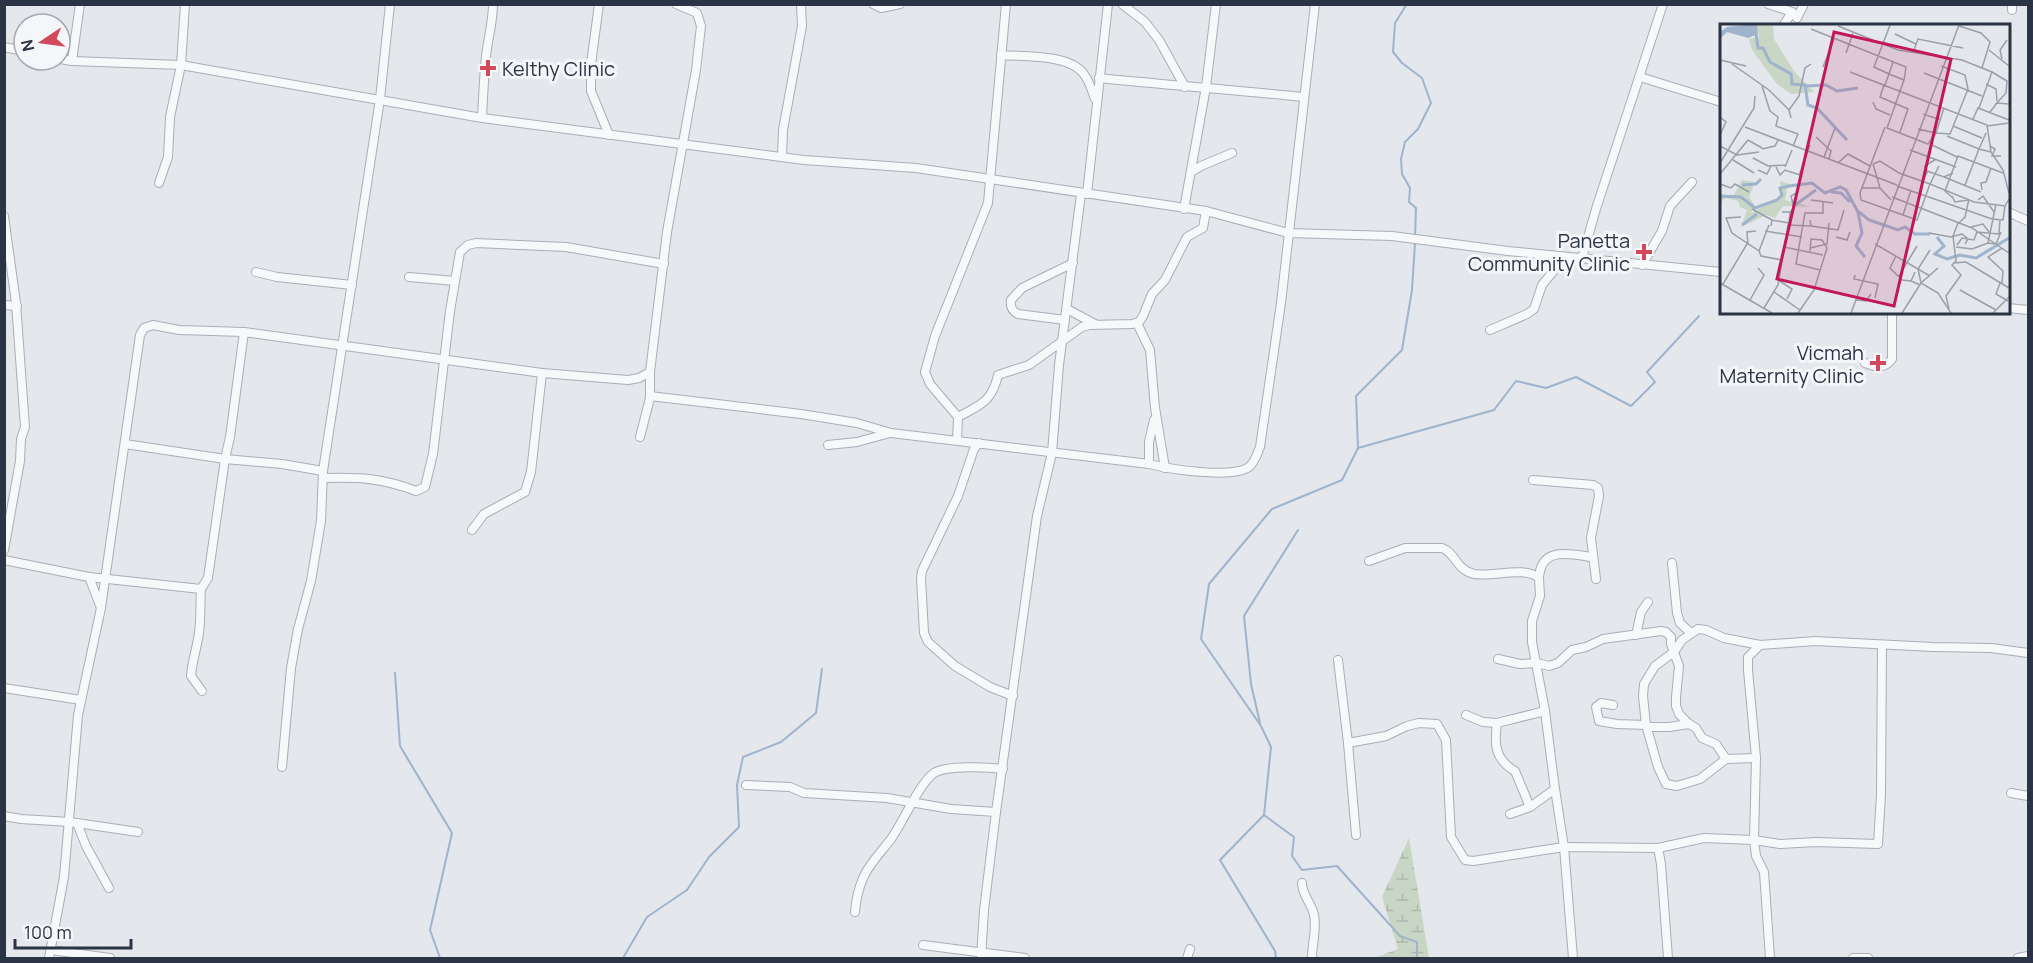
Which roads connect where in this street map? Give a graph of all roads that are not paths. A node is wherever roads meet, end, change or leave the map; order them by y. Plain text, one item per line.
1 (80, 4) edge
2 (185, 4) edge
3 (390, 4) edge
4 (493, 4) edge
5 (599, 4) edge
6 (676, 4) edge
7 (801, 4) edge
8 (873, 4) edge
9 (900, 4) edge
10 (1006, 4) edge
11 (1108, 4) edge
12 (1122, 4) edge
13 (1216, 4) edge
14 (1314, 4) edge
15 (1663, 4) edge
16 (1767, 4) edge
17 (1804, 4) edge
18 (698, 9) edge
19 (1792, 12) junction
20 (1784, 24) edge
21 (1001, 55) junction
22 (72, 61) joint
23 (182, 65) junction
24 (1640, 77) junction
25 (1099, 78) junction
26 (1185, 87) junction
27 (1206, 87) junction
28 (1303, 97) junction
29 (380, 99) junction
30 (1097, 102) junction
31 (1720, 102) edge
32 (482, 118) junction
33 (609, 135) junction
34 (681, 144) junction
35 (1232, 153) dead end
36 (782, 157) junction
37 (1191, 172) junction
38 (991, 180) junction
39 (1692, 182) dead end
40 (159, 183) dead end
41 (1084, 194) junction
42 (1184, 209) junction
43 (1206, 211) junction
44 (2009, 214) edge
45 (4, 216) edge
46 (2028, 221) edge
47 (1288, 233) junction
48 (1565, 257) junction
49 (1582, 258) junction
50 (1073, 263) junction
51 (664, 264) junction
52 (1642, 265) junction
53 (256, 272) dead end
54 (1720, 272) edge
55 (409, 277) dead end
56 (455, 280) junction
57 (352, 285) junction
58 (4, 305) edge
59 (16, 306) junction
60 (2009, 308) edge
61 (1067, 309) junction
62 (2028, 310) edge
63 (1892, 314) edge
64 (1065, 320) junction
65 (1137, 323) junction
66 (1098, 325) junction
67 (1490, 330) dead end
68 (244, 332) junction
69 (1063, 342) junction
70 (343, 345) junction
71 (444, 360) junction
72 (1865, 363) dead end
73 (650, 372) junction
74 (542, 373) junction
75 (650, 396) junction
76 (1155, 408) junction
77 (958, 417) junction
78 (891, 433) junction
79 (640, 437) dead end
80 (957, 440) junction
81 (979, 443) junction
82 (125, 444) junction
83 (828, 445) dead end
84 (1052, 453) junction
85 (225, 459) junction
86 (1149, 464) junction
87 (1165, 468) junction
88 (324, 475) junction
89 (1533, 480) dead end
90 (472, 530) dead end
91 (4, 550) edge
92 (1592, 557) junction
93 (4, 560) edge
94 (1369, 561) dead end
95 (1672, 563) dead end
96 (90, 577) junction
97 (1539, 578) junction
98 (106, 579) junction
99 (1596, 579) dead end
100 (201, 589) junction
101 (1648, 602) dead end
102 (101, 608) junction
103 (1691, 633) junction
104 (1636, 635) junction
105 (1760, 645) junction
106 (1882, 645) junction
107 (1674, 652) junction
108 (2028, 653) edge
109 (1498, 658) dead end
110 (1338, 660) dead end
111 (1537, 663) junction
112 (4, 688) edge
113 (202, 691) dead end
114 (1013, 696) junction
115 (81, 700) junction
116 (1613, 705) dead end
117 (1545, 711) junction
118 (1466, 715) dead end
119 (1497, 723) junction
120 (1689, 724) junction
121 (1647, 726) junction
122 (1348, 743) junction
123 (1756, 758) junction
124 (1726, 759) junction
125 (282, 767) dead end
126 (1003, 769) junction
127 (746, 785) dead end
128 (1555, 789) junction
129 (2011, 793) dead end
130 (2028, 796) edge
131 (913, 802) junction
132 (1530, 807) junction
133 (996, 813) junction
134 (1510, 814) dead end
135 (4, 816) edge
136 (73, 822) junction
137 (138, 832) dead end
138 (1356, 835) dead end
139 (1754, 840) junction
140 (1564, 847) junction
141 (1658, 848) junction
142 (1302, 884) dead end
143 (109, 888) dead end
144 (855, 912) dead end
145 (923, 945) dead end
146 (1190, 949) dead end
147 (50, 954) edge
148 (982, 956) edge
149 (2028, 956) edge
150 (1314, 957) edge
151 (110, 958) edge
152 (1025, 958) edge
153 (1187, 958) edge
154 (1573, 958) edge
155 (1668, 958) edge
156 (1770, 958) edge
157 (1853, 958) edge
158 (1868, 958) edge
159 (2018, 958) edge

1 - 22 street
2 - 23 street
3 - 29 street
4 - 32 street
5 - 33 street
6 - 18 street
7 - 36 street
8 - 9 street
10 - 21 street
11 - 25 street
12 - 26 street
13 - 27 street
14 - 28 street
15 - 24 street
16 - 19 street
17 - 19 street
18 - 34 street
19 - 20 street
21 - 30 street
21 - 38 street
22 - 23 street
23 - 29 street
23 - 40 street
24 - 31 street
24 - 49 street
25 - 26 street
25 - 30 street
26 - 27 street
27 - 28 street
27 - 37 street
28 - 47 street
29 - 32 street
29 - 57 street
30 - 41 street
32 - 33 street
33 - 34 street
34 - 36 street
34 - 51 street
35 - 37 street
36 - 38 street
37 - 42 street
38 - 41 street
38 - 77 street
39 - 52 street
41 - 42 street
41 - 50 street
42 - 43 street
43 - 47 street
43 - 65 street
44 - 46 street
45 - 59 street
47 - 48 street
47 - 87 street
48 - 49 street
48 - 67 street
49 - 52 street
50 - 61 street
50 - 64 street
51 - 56 street
51 - 73 street
52 - 54 street
53 - 57 street
55 - 56 street
56 - 71 street
57 - 70 street
58 - 59 street
59 - 91 street
60 - 62 street
61 - 64 street
61 - 66 street
63 - 72 street
64 - 69 street
65 - 66 street
65 - 76 street
66 - 69 street
68 - 70 street
68 - 82 street
68 - 85 street
69 - 77 street
69 - 84 street
70 - 71 street
70 - 88 street
71 - 74 street
71 - 88 street
73 - 74 street
73 - 75 street
74 - 90 street
75 - 78 street
75 - 79 street
76 - 86 street
76 - 87 street
77 - 80 street
78 - 80 street
78 - 83 street
80 - 81 street
81 - 84 street
81 - 114 street
82 - 85 street
82 - 98 street
84 - 86 street
84 - 114 street
85 - 88 street
85 - 100 street
86 - 87 street
88 - 125 street
89 - 92 street
92 - 97 street
92 - 99 street
93 - 96 street
94 - 97 street
95 - 103 street
96 - 98 street
96 - 102 street
97 - 111 street
98 - 100 street
98 - 102 street
100 - 113 street
101 - 104 street
102 - 115 street
103 - 105 street
103 - 107 street
104 - 107 street
104 - 111 street
105 - 106 street
105 - 123 street
106 - 108 street
106 - 139 street
107 - 120 street
107 - 121 street
109 - 111 street
110 - 122 street
111 - 117 street
112 - 115 street
114 - 126 street
115 - 136 street
116 - 121 street
117 - 119 street
117 - 128 street
118 - 119 street
119 - 132 street
120 - 121 street
120 - 124 street
121 - 124 street
122 - 138 street
122 - 140 street
123 - 124 street
123 - 139 street
126 - 131 street
126 - 133 street
127 - 131 street
128 - 132 street
128 - 140 street
129 - 130 street
131 - 133 street
131 - 144 street
132 - 134 street
133 - 148 street
135 - 136 street
136 - 137 street
136 - 143 street
136 - 147 street
139 - 141 street
139 - 156 street
140 - 141 street
140 - 154 street
141 - 155 street
142 - 150 street
145 - 148 street
146 - 153 street
147 - 151 street
148 - 152 street
149 - 159 street
157 - 158 street

